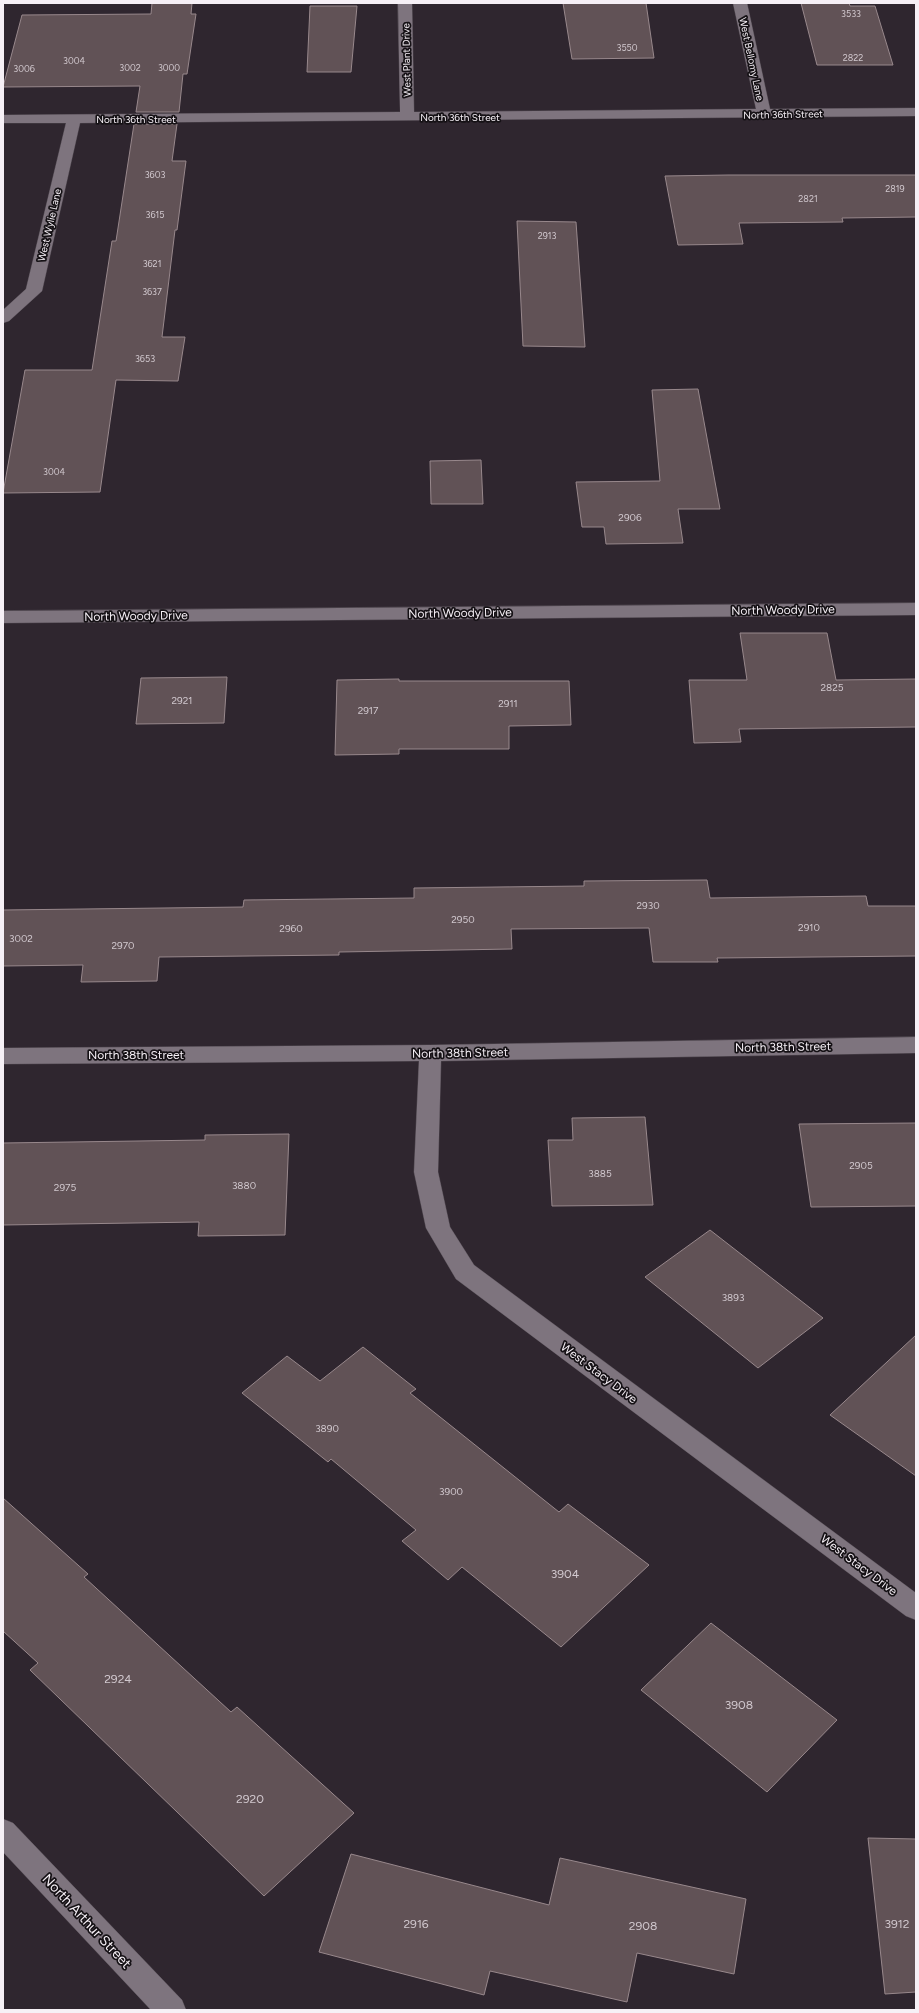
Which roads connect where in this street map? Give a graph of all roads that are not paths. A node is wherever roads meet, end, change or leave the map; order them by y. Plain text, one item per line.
1 (405, 3) edge
2 (740, 3) edge
3 (916, 112) edge
4 (764, 114) junction
5 (407, 117) junction
6 (74, 119) junction
7 (3, 120) edge
8 (3, 318) edge
9 (916, 608) edge
10 (3, 617) edge
11 (916, 1045) edge
12 (430, 1053) junction
13 (3, 1056) edge
14 (916, 1608) edge
15 (3, 1832) edge
16 (171, 2010) edge

1 - 5 street, West Plant Drive
2 - 4 street, West Bellomy Lane
3 - 4 street, North 36th Street
4 - 5 street, North 36th Street
5 - 6 street, North 36th Street
6 - 7 street, North 36th Street
6 - 8 street, West Wylie Lane
9 - 10 street, North Woody Drive
11 - 12 street, North 38th Street
12 - 13 street, North 38th Street
12 - 14 street, West Stacy Drive
15 - 16 street, North Arthur Street

